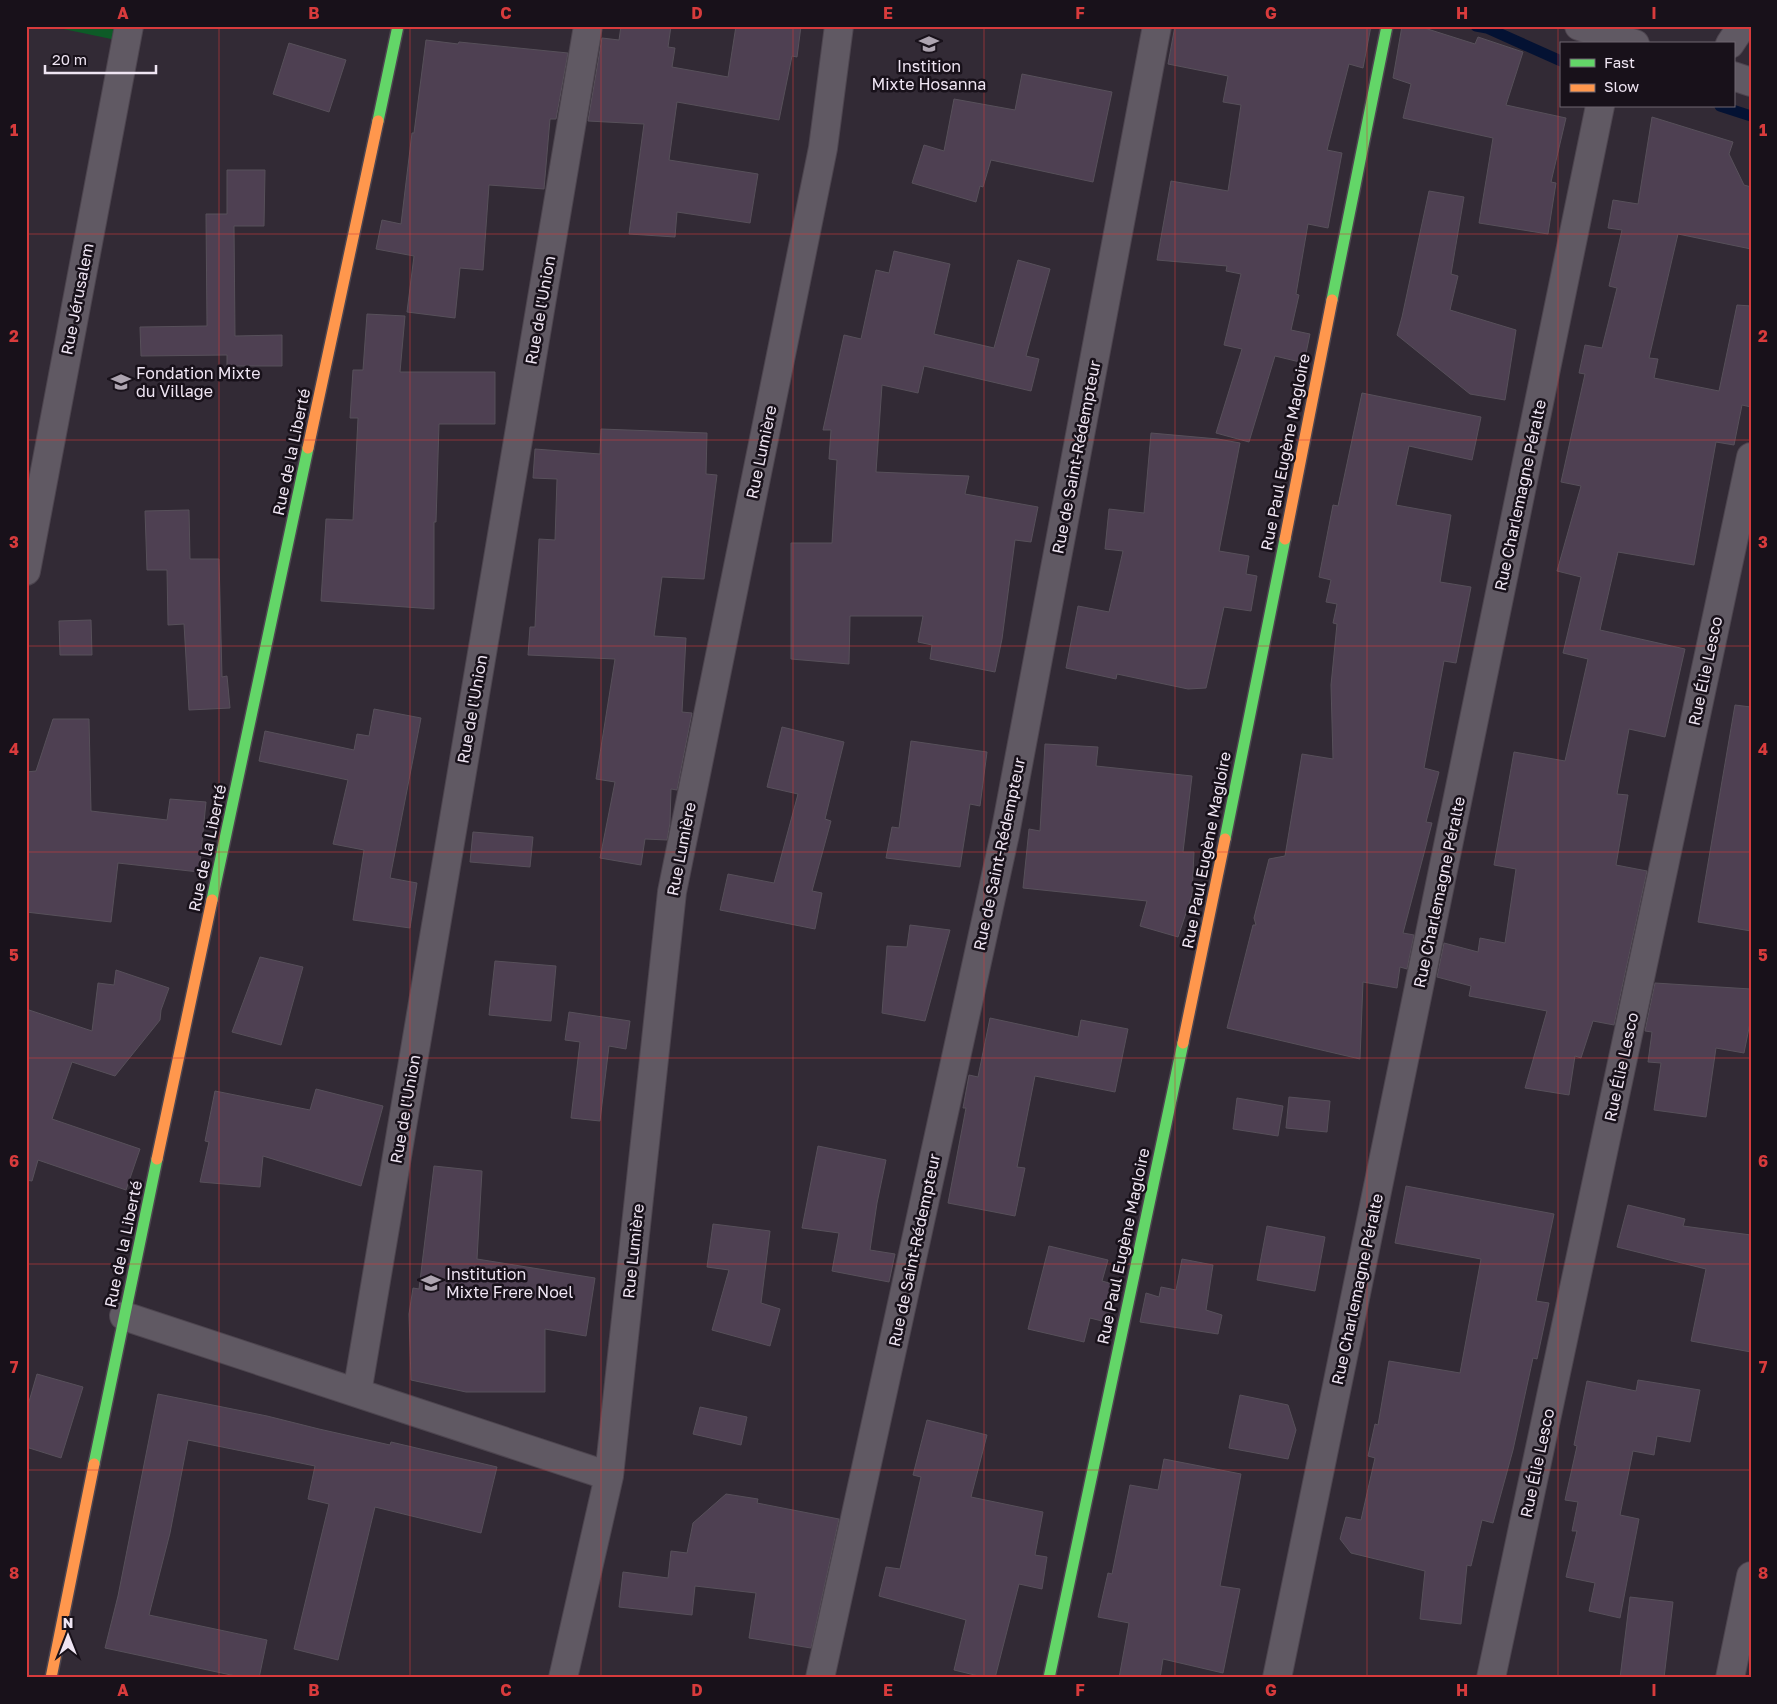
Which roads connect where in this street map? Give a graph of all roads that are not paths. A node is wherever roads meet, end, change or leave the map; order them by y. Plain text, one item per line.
1 (129, 26) edge
2 (398, 26) edge
3 (588, 26) edge
4 (839, 26) edge
5 (1157, 26) edge
6 (1387, 26) edge
7 (1579, 26) edge
8 (1742, 26) edge
9 (1620, 38) edge
10 (1731, 42) edge
11 (1734, 76) edge
12 (1751, 82) edge
13 (1600, 108) edge
14 (1751, 457) edge
15 (26, 571) edge
16 (124, 1316) junction
17 (357, 1393) junction
18 (609, 1476) junction
19 (1751, 1576) edge
20 (51, 1678) edge
21 (563, 1678) edge
22 (820, 1678) edge
23 (1049, 1678) edge
24 (1277, 1678) edge
25 (1492, 1678) edge
26 (1730, 1678) edge

1 - 15 street, Rue Jérusalem
2 - 16 street, Rue de la Liberté
3 - 17 street, Rue de l'Union
4 - 18 street, Rue Lumière
5 - 22 street, Rue de Saint-Rédempteur
6 - 23 street, Rue Paul Eugène Magloire
7 - 9 street
8 - 10 street
11 - 12 street
13 - 24 street, Rue Charlemagne Péralte
14 - 25 street, Rue Élie Lesco
16 - 17 street
16 - 20 street, Rue de la Liberté
17 - 18 street
18 - 21 street, Rue Lumière
19 - 26 street

